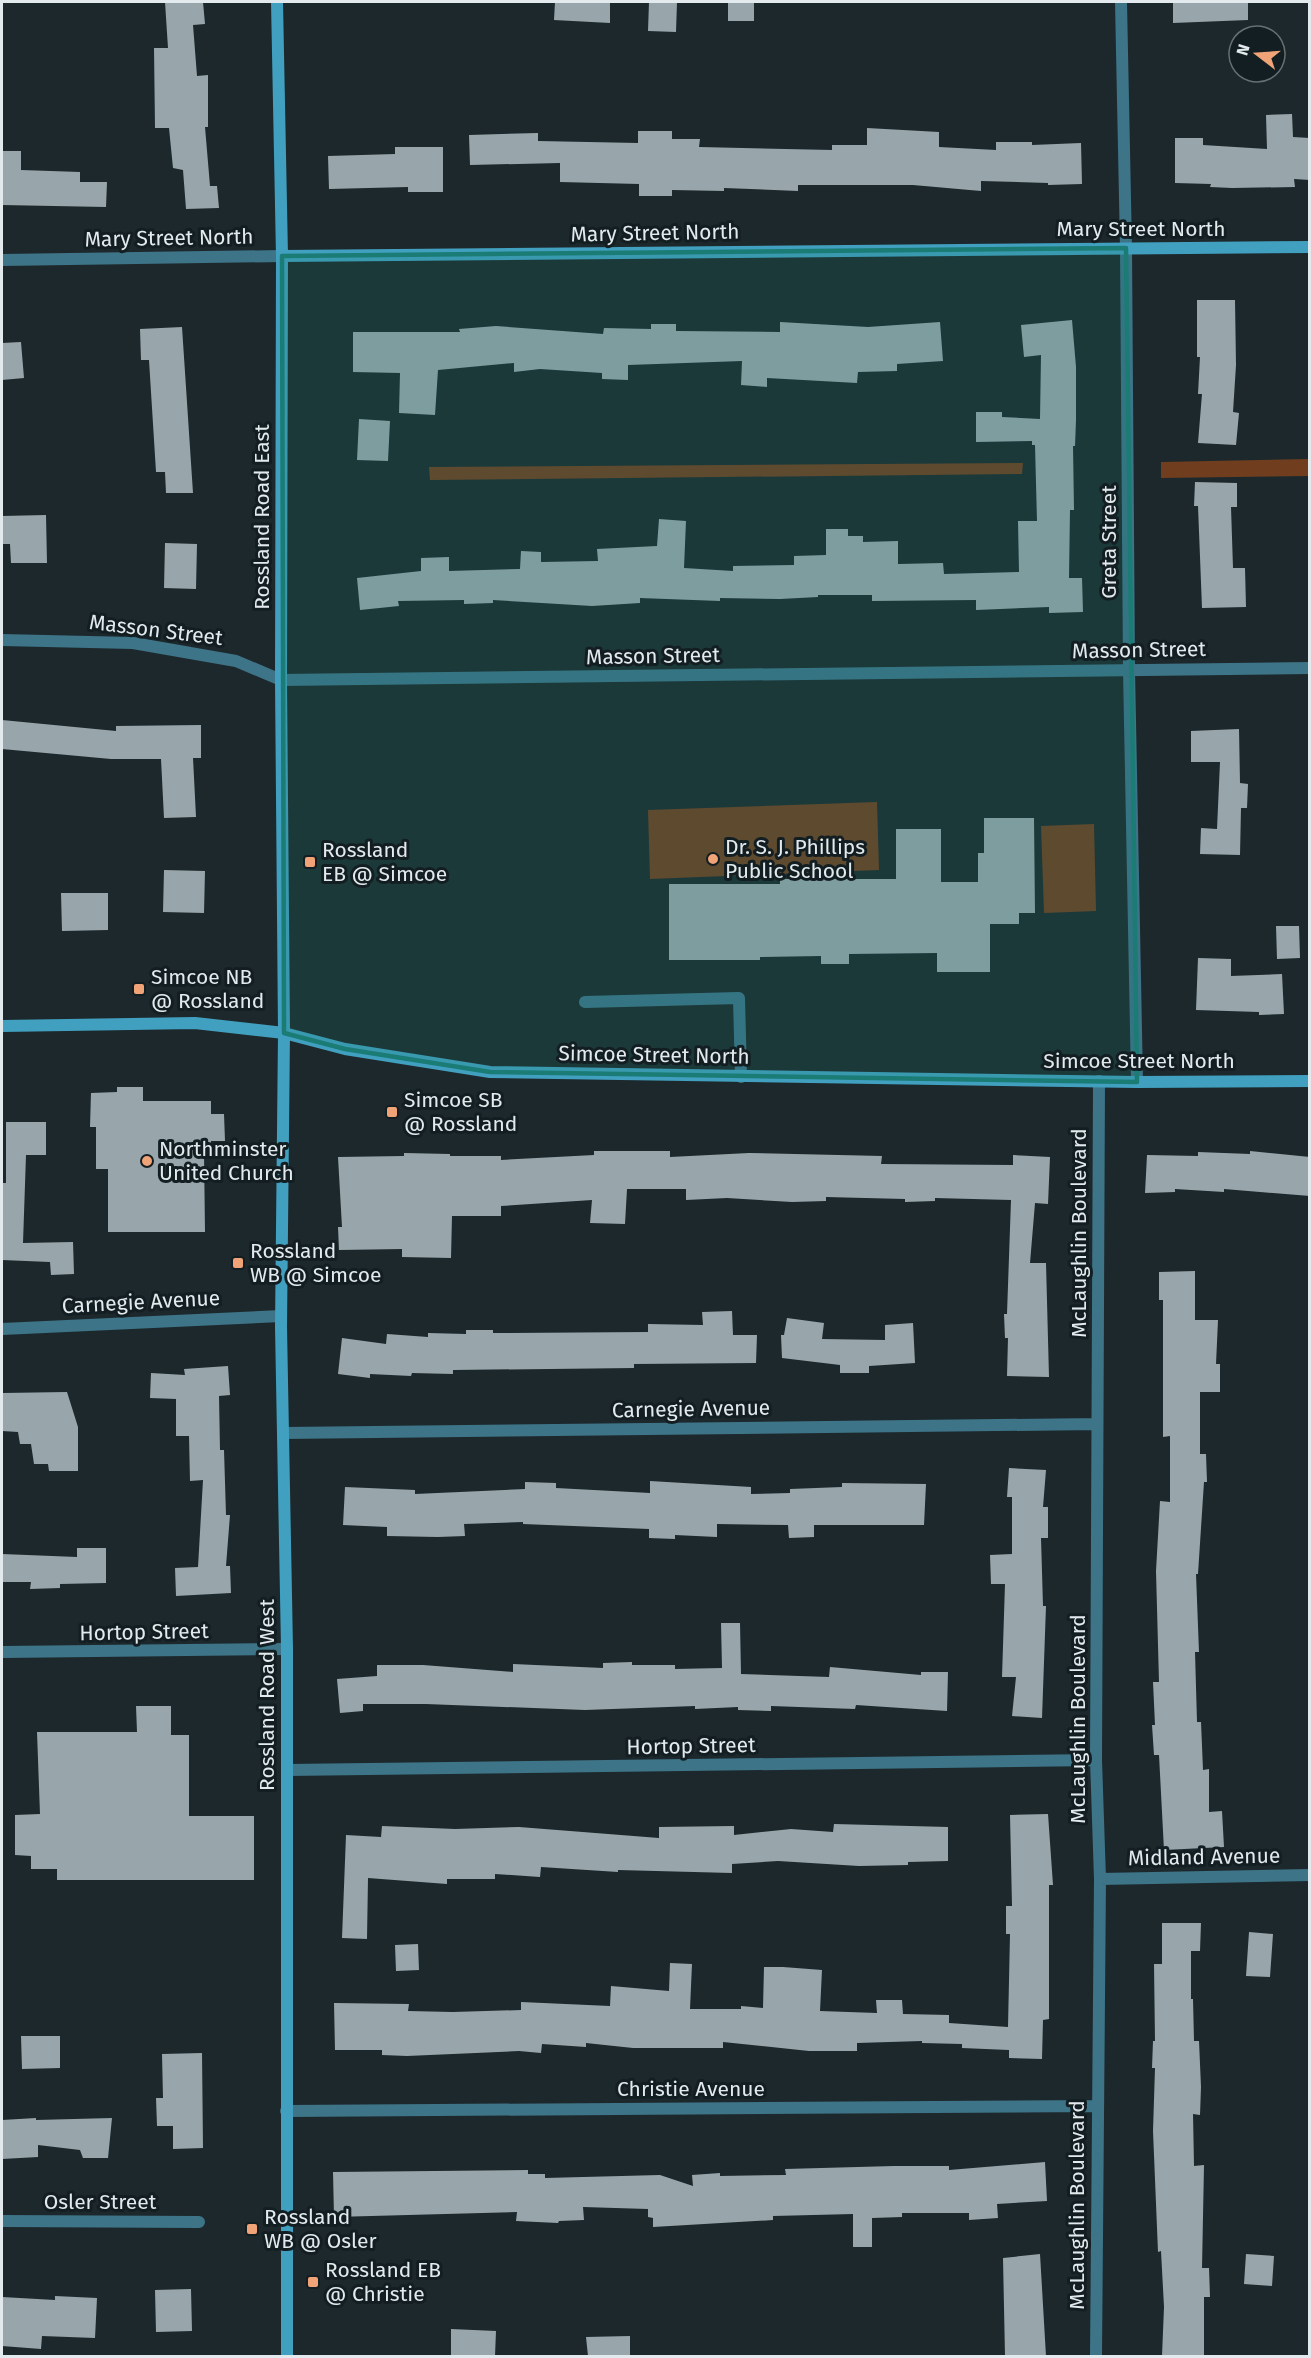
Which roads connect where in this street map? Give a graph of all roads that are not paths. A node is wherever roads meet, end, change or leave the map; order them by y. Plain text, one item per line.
1 (277, 2) edge
2 (1121, 2) edge
3 (1310, 247) edge
4 (1126, 248) junction
5 (282, 256) junction
6 (2, 260) edge
7 (2, 640) edge
8 (1310, 668) edge
9 (1129, 670) junction
10 (281, 680) junction
11 (585, 1002) dead end
12 (2, 1026) edge
13 (284, 1033) junction
14 (741, 1077) junction
15 (1099, 1081) junction
16 (1310, 1081) edge
17 (1137, 1082) junction
18 (281, 1316) junction
19 (2, 1329) edge
20 (1097, 1424) junction
21 (284, 1433) junction
22 (287, 1649) junction
23 (2, 1652) edge
24 (1096, 1760) junction
25 (287, 1770) junction
26 (1310, 1875) edge
27 (1100, 1879) junction
28 (1096, 2106) junction
29 (286, 2111) junction
30 (2, 2221) edge
31 (199, 2222) dead end
32 (287, 2356) edge
33 (1096, 2356) edge

1 - 5 main road, Rossland Road East
2 - 4 street, Greta Street
3 - 4 main road, Mary Street North
4 - 5 main road, Mary Street North
4 - 9 street, Greta Street
5 - 6 street, Mary Street North
5 - 10 main road, Rossland Road East
7 - 10 street, Masson Street
8 - 9 street, Masson Street
9 - 10 street, Masson Street
9 - 17 street, Greta Street
10 - 13 main road, Rossland Road East
11 - 14 street
12 - 13 main road, Simcoe Street North
13 - 14 main road, Simcoe Street North
13 - 18 main road, Rossland Road West
14 - 15 main road, Simcoe Street North
15 - 17 main road, Simcoe Street North
15 - 20 street, McLaughlin Boulevard
16 - 17 main road, Simcoe Street North
18 - 19 street, Carnegie Avenue
18 - 21 main road, Rossland Road West
20 - 21 street, Carnegie Avenue
20 - 24 street, McLaughlin Boulevard
21 - 22 main road, Rossland Road West
22 - 23 street, Hortop Street
22 - 25 main road, Rossland Road West
24 - 25 street, Hortop Street
24 - 27 street, McLaughlin Boulevard
25 - 29 main road, Rossland Road West
26 - 27 street, Midland Avenue
27 - 28 street, McLaughlin Boulevard
28 - 29 street, Christie Avenue
28 - 33 street, McLaughlin Boulevard
29 - 32 main road, Rossland Road West
30 - 31 street, Osler Street

